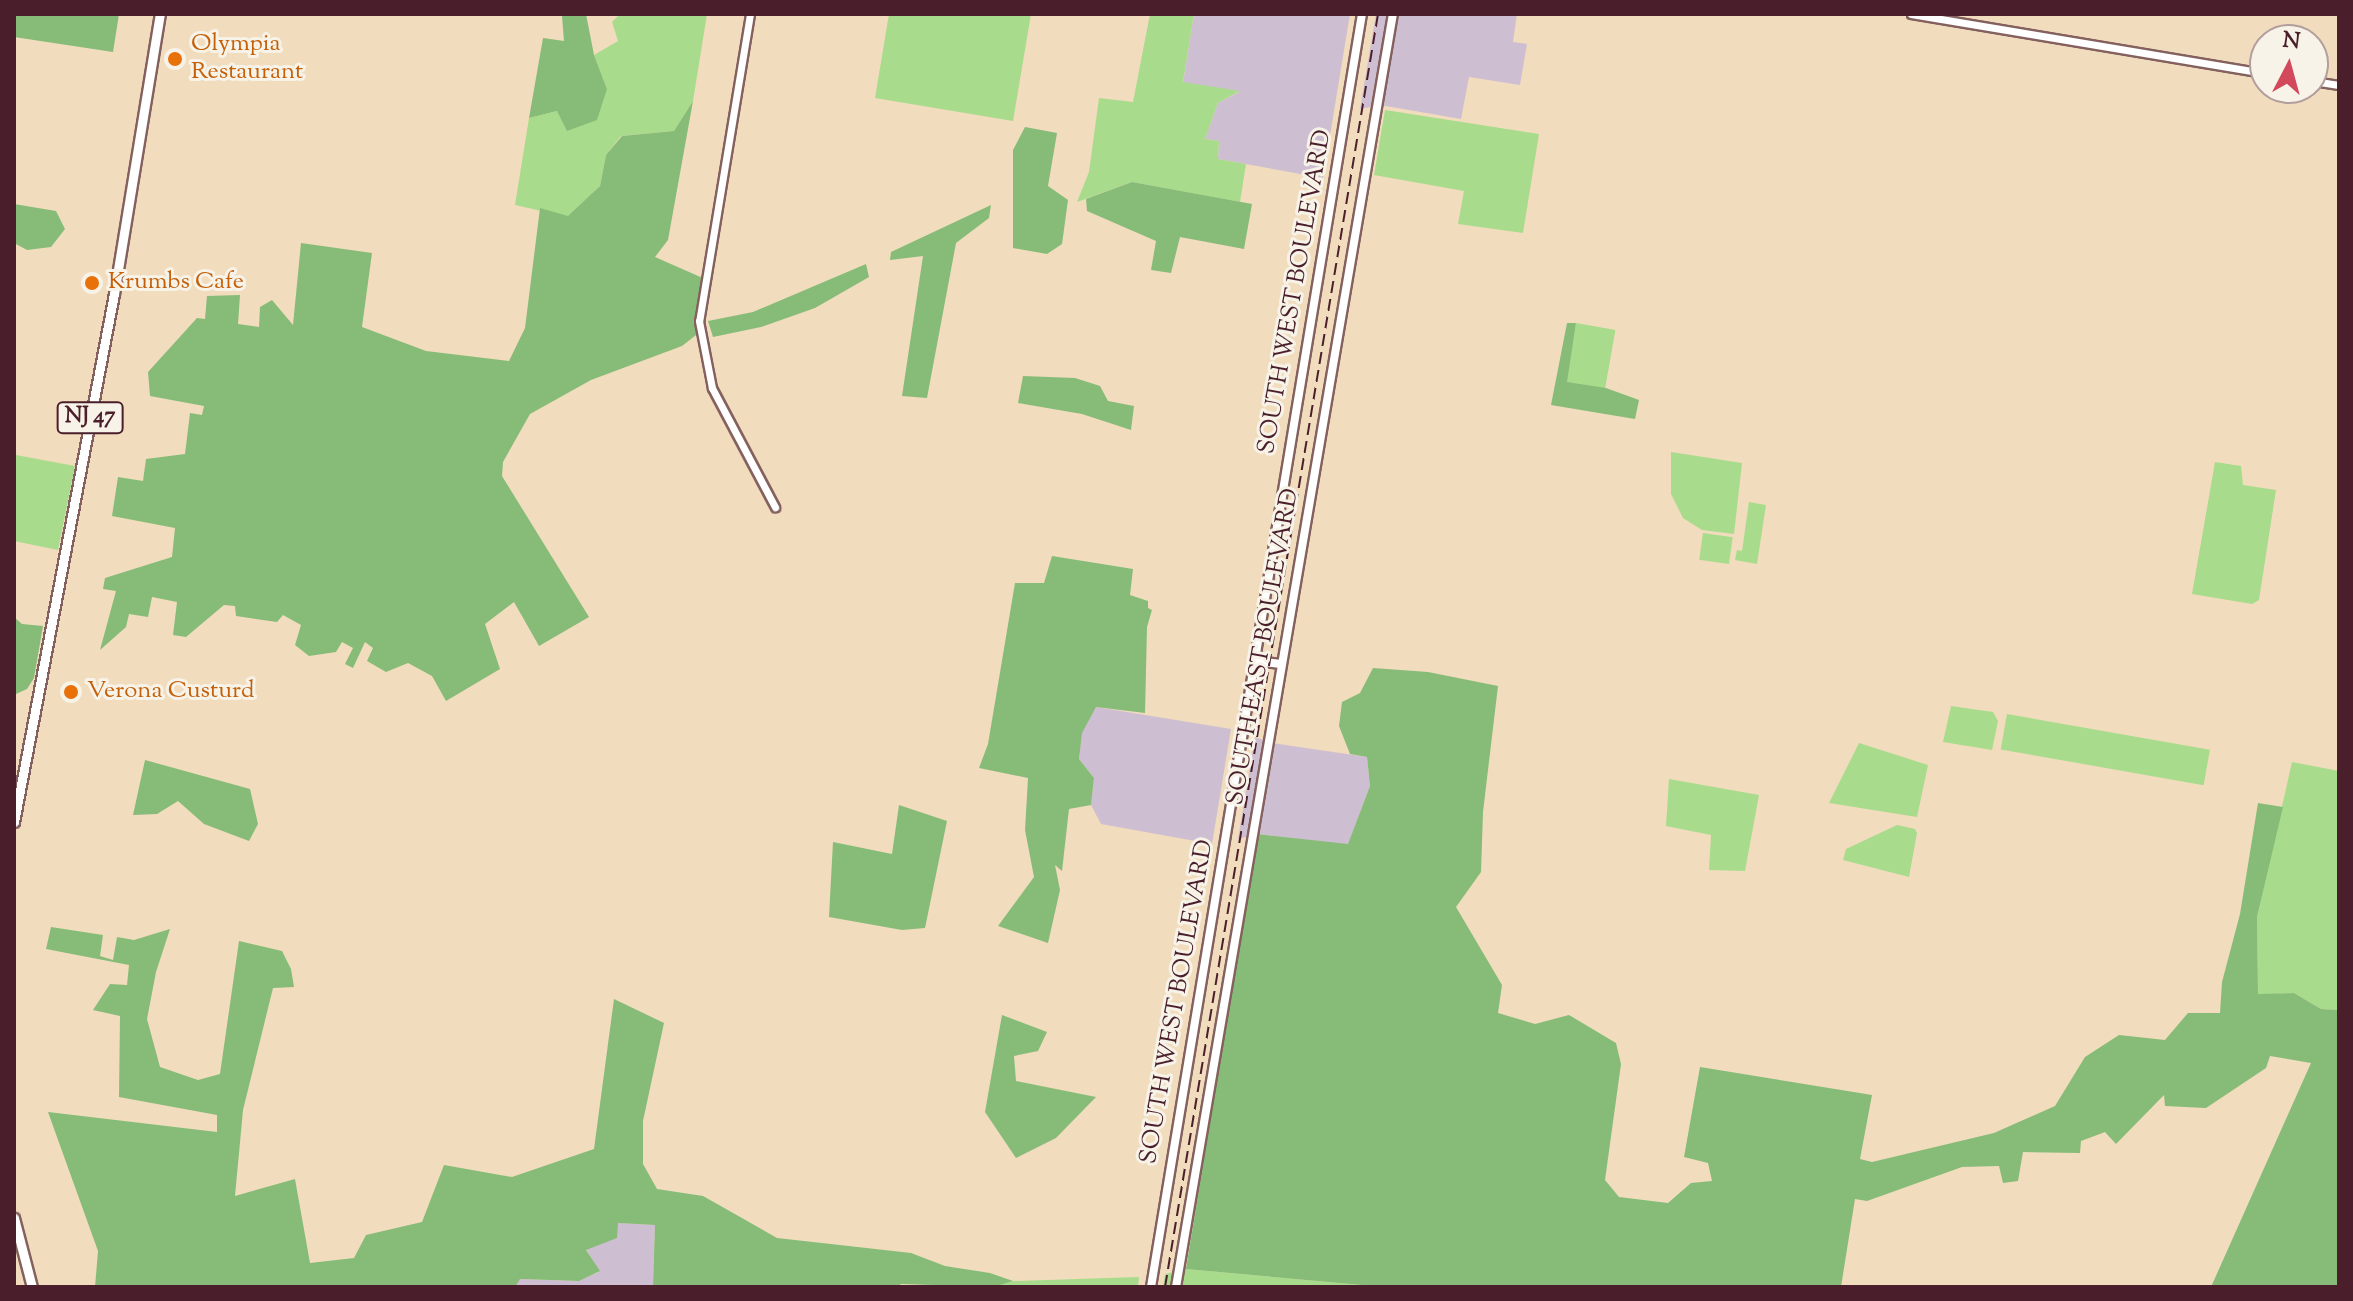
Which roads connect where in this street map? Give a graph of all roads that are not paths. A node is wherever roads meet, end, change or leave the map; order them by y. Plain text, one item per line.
1 (160, 14) edge
2 (750, 14) edge
3 (1362, 14) edge
4 (1393, 14) edge
5 (1911, 14) edge
6 (2249, 70) edge
7 (775, 507) dead end
8 (1256, 661) junction
9 (1281, 664) junction
10 (14, 822) edge
11 (14, 1218) edge
12 (32, 1287) edge
13 (1151, 1287) edge
14 (1176, 1287) edge

1 - 10 main road, NJ 47
2 - 7 street
3 - 8 main road, SOUTH WEST BOULEVARD
4 - 9 main road, SOUTH EAST BOULEVARD
5 - 6 street
8 - 9 main road
8 - 13 main road, SOUTH WEST BOULEVARD
9 - 14 main road, SOUTH EAST BOULEVARD
11 - 12 main road

